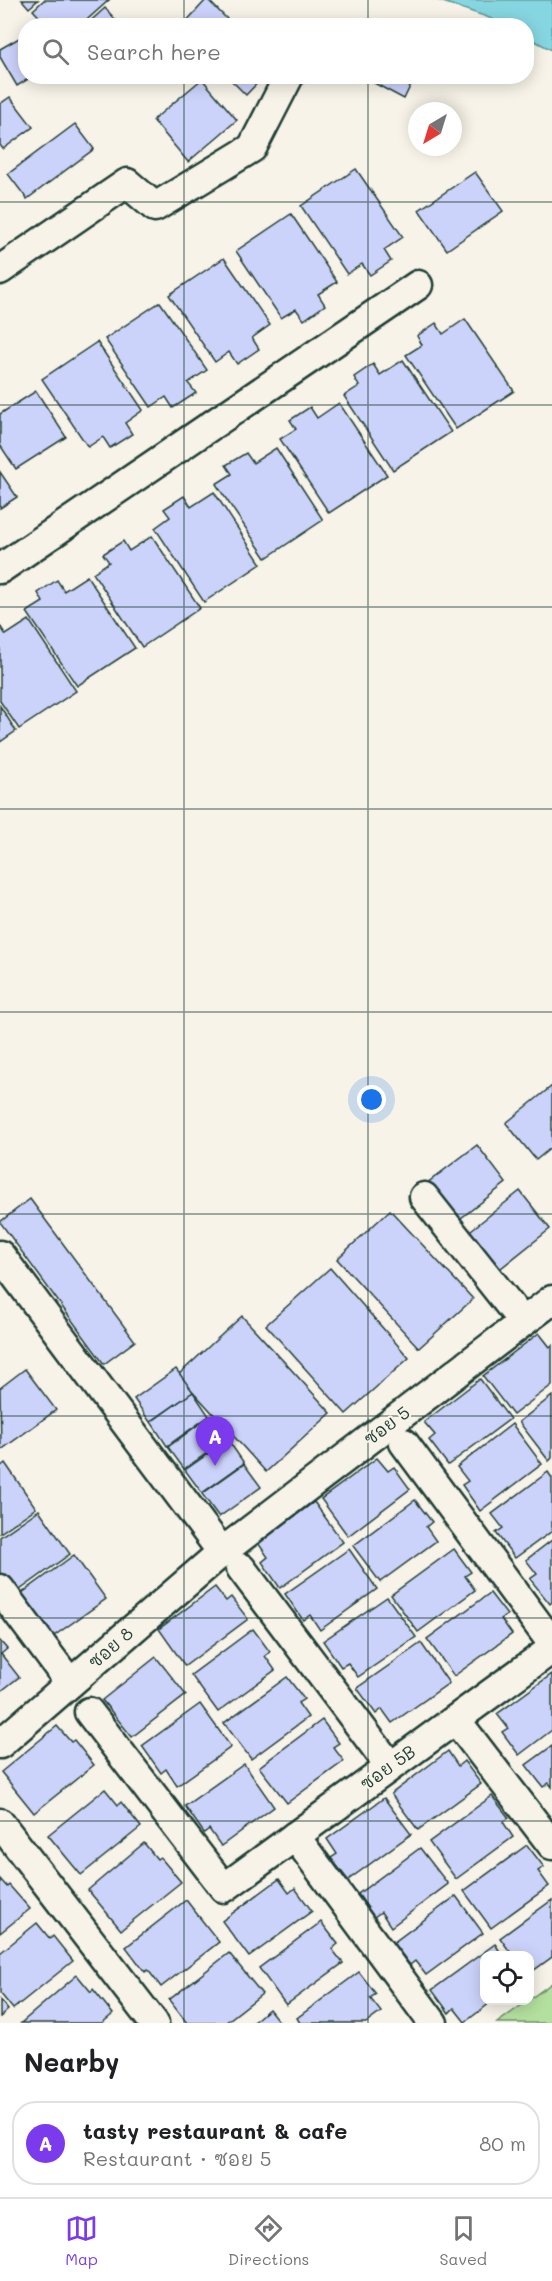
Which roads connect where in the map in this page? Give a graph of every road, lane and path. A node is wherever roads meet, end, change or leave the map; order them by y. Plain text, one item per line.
1 (285, 84) edge
2 (0, 270) edge
3 (418, 285) dead end
4 (0, 569) edge
5 (424, 1197) dead end
6 (0, 1255) edge
7 (552, 1300) edge
8 (523, 1322) junction
9 (404, 1443) dead end
10 (231, 1560) junction
11 (0, 1589) edge
12 (552, 1643) edge
13 (552, 1649) edge
14 (70, 1683) junction
15 (90, 1712) dead end
16 (456, 1720) junction
17 (0, 1744) edge
18 (390, 1766) junction
19 (0, 1822) edge
20 (295, 1836) junction
21 (552, 1845) edge
22 (154, 2023) edge
23 (433, 2023) edge

1 - 2 street
3 - 4 street
5 - 8 street
6 - 10 street
7 - 8 street, ซอย 5
8 - 10 street, ซอย 5
9 - 12 street
10 - 14 street, ซอย 8
10 - 18 street
11 - 14 street
13 - 16 street, ซอย 5B
14 - 17 street, ซอย 8
15 - 20 street, ซอย 5B
16 - 18 street, ซอย 5B
16 - 21 street
18 - 20 street, ซอย 5B
19 - 22 street
20 - 23 street

